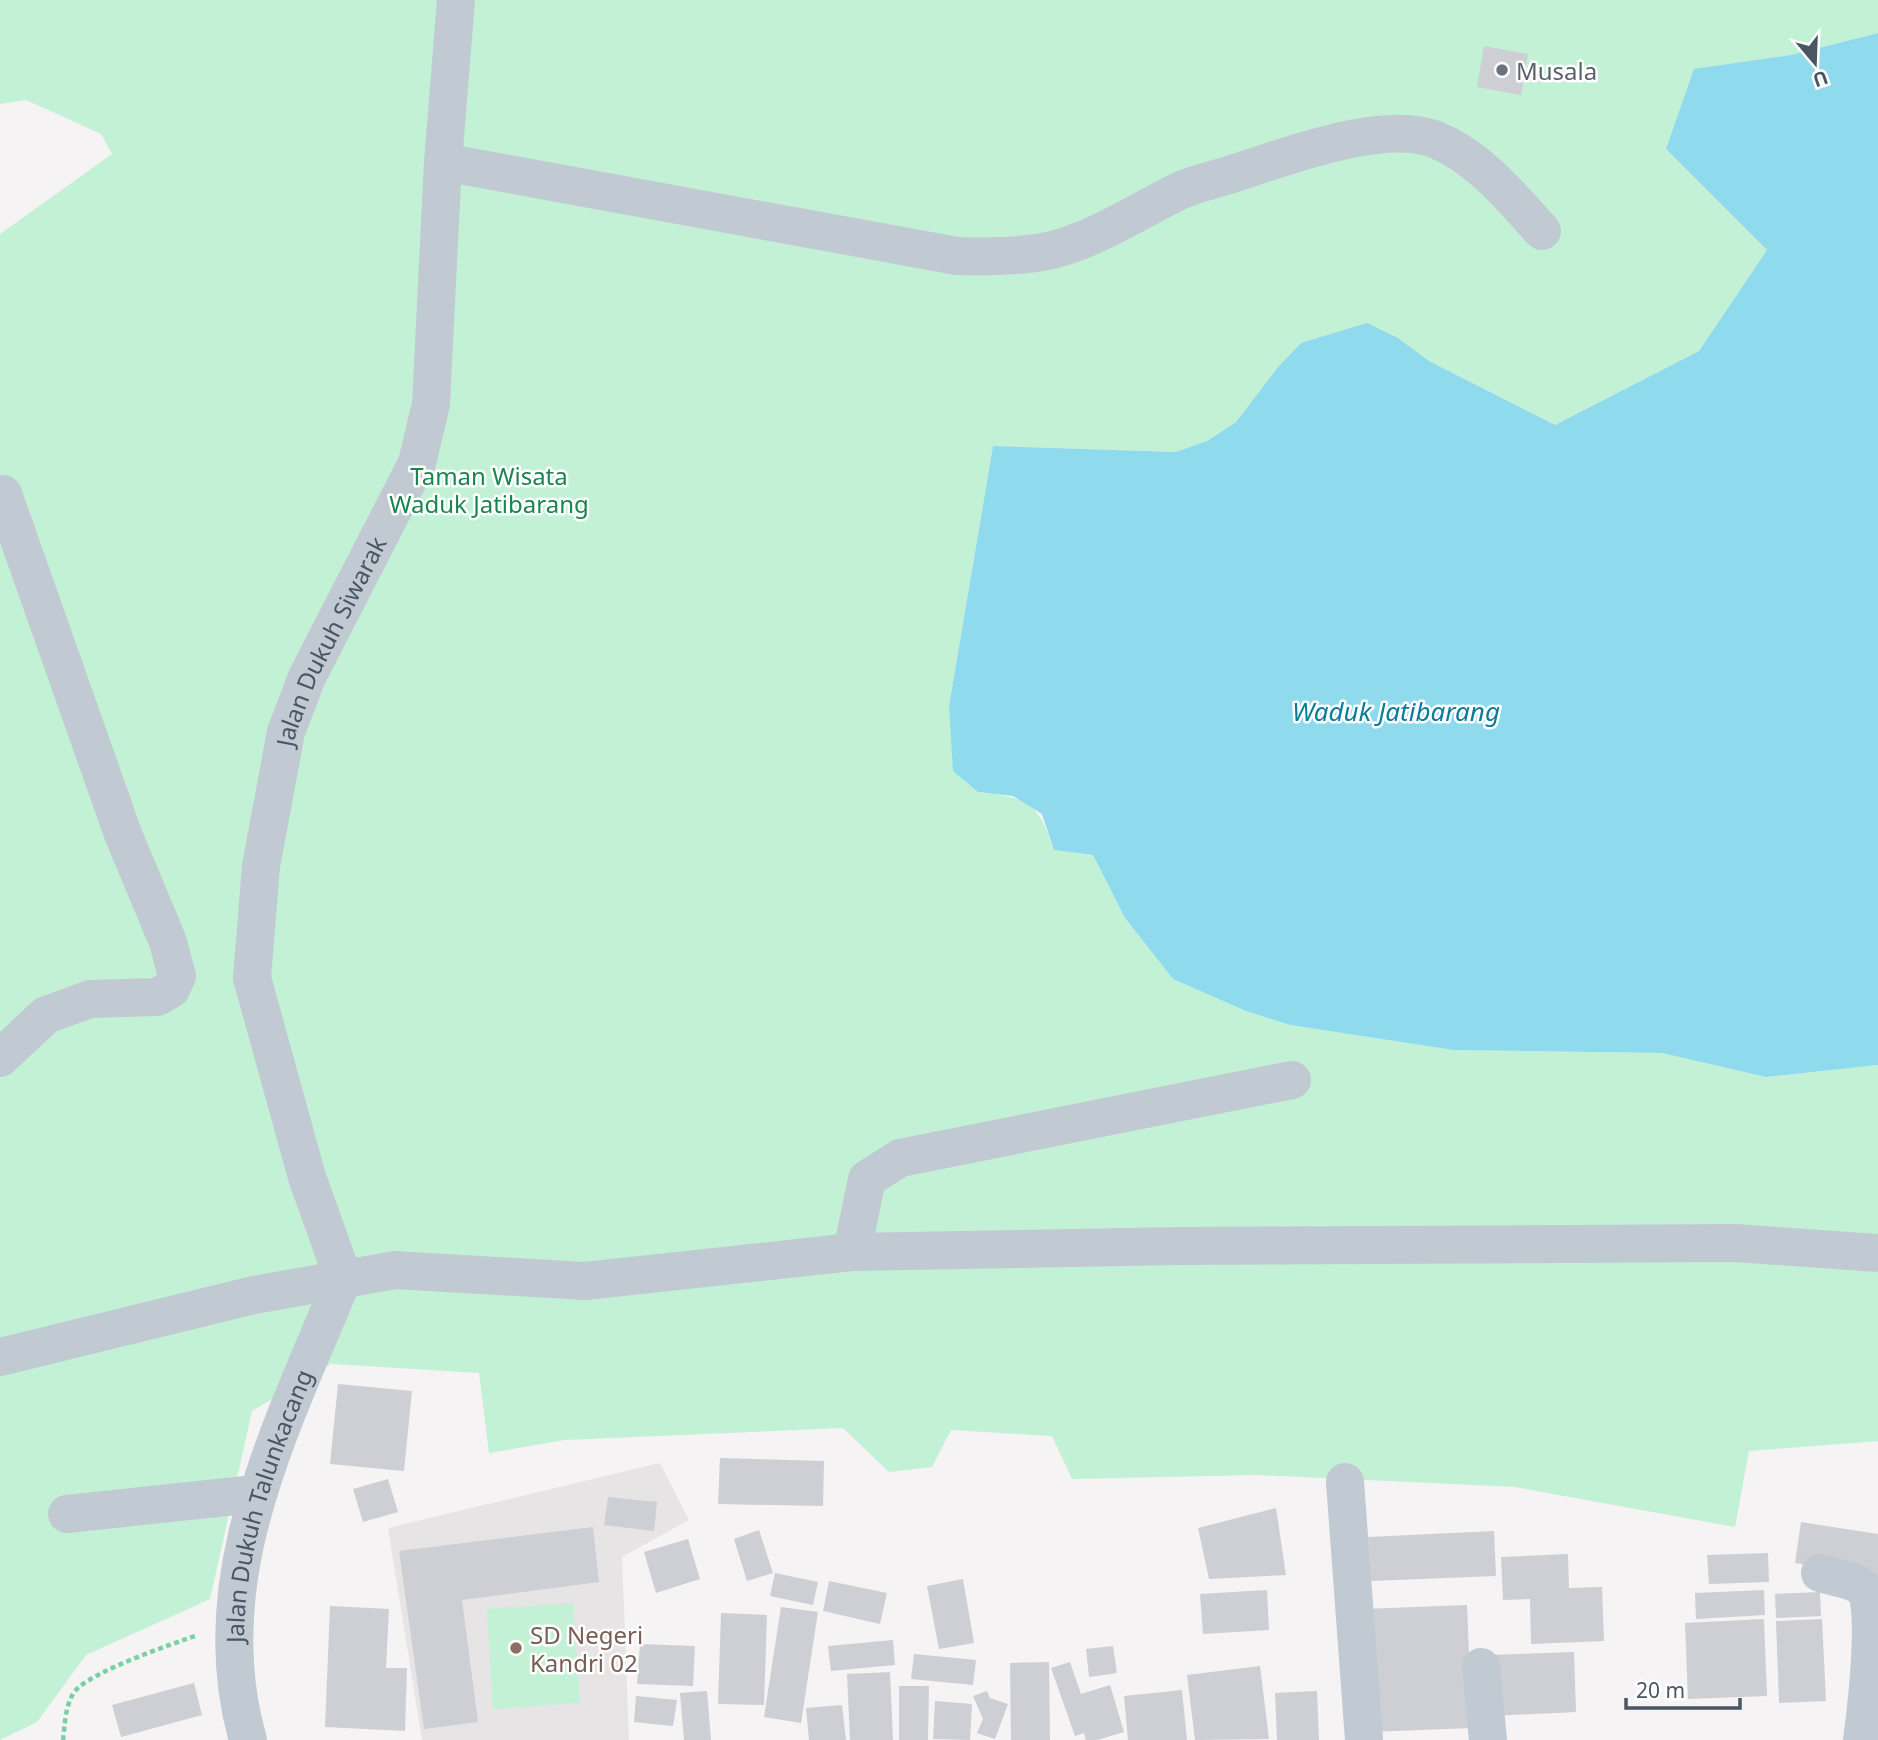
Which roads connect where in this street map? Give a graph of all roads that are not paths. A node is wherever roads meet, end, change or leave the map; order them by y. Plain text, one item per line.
1 (456, 0) edge
2 (443, 162) junction
3 (1542, 231) dead end
4 (4, 494) dead end
5 (0, 1058) edge
6 (1292, 1080) dead end
7 (852, 1252) junction
8 (1878, 1253) edge
9 (343, 1278) junction
10 (0, 1357) edge
11 (1345, 1482) dead end
12 (255, 1494) junction
13 (68, 1514) dead end
14 (1820, 1573) dead end
15 (1481, 1667) dead end
16 (248, 1740) edge
17 (1364, 1740) edge
18 (1488, 1740) edge
19 (1863, 1740) edge

1 - 2 street, Jalan Dukuh Siwarak
2 - 3 street
2 - 9 street, Jalan Dukuh Siwarak
4 - 5 street
6 - 7 street
7 - 8 street
7 - 9 street
9 - 10 street
9 - 12 street, Jalan Dukuh Talunkacang
11 - 17 street
12 - 13 street
12 - 16 street, Jalan Dukuh Talunkacang
14 - 19 street
15 - 18 street

